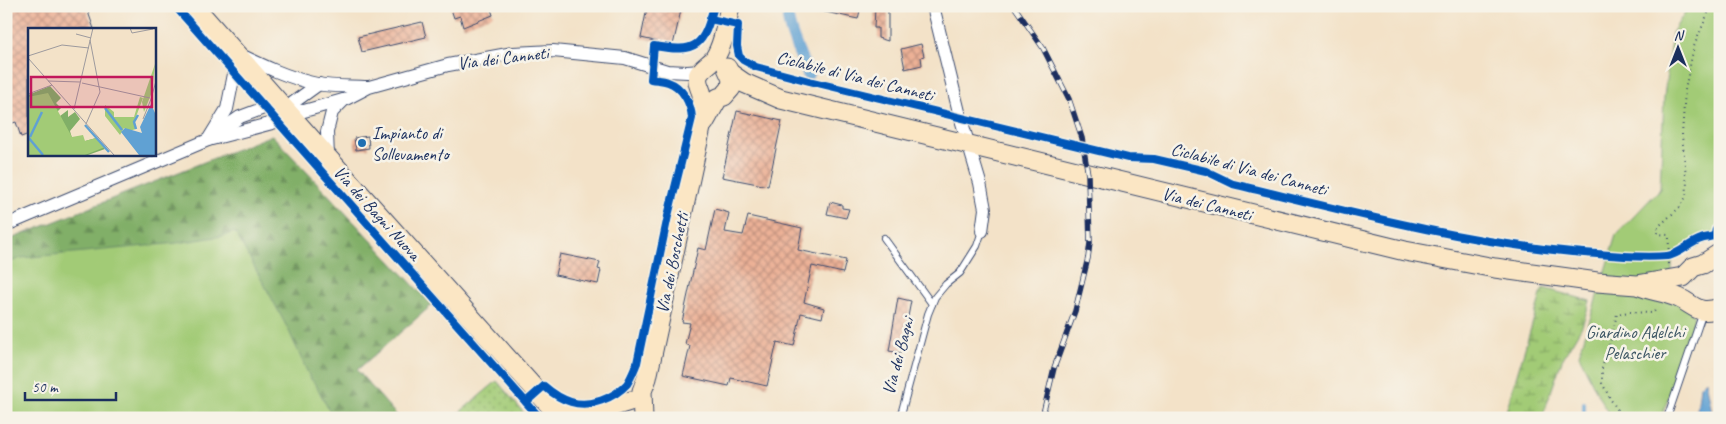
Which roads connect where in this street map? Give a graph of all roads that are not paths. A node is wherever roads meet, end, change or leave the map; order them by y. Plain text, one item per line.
1 (194, 6) edge
2 (730, 6) edge
3 (933, 6) edge
4 (724, 37) junction
5 (235, 52) junction
6 (729, 71) junction
7 (319, 84) junction
8 (709, 85) junction
9 (369, 87) junction
10 (781, 99) junction
11 (344, 100) junction
12 (286, 110) junction
13 (208, 140) junction
14 (969, 144) junction
15 (328, 158) junction
16 (6, 225) edge
17 (982, 231) joint
18 (884, 238) dead end
19 (1720, 253) edge
20 (1699, 270) edge
21 (1637, 285) junction
22 (933, 301) junction
23 (1685, 302) junction
24 (1711, 309) edge
25 (632, 403) edge
26 (557, 413) edge
27 (644, 418) edge
28 (900, 418) edge
29 (1667, 418) edge

1 - 5 street, Via dei Bagni Nuova
2 - 4 street
3 - 14 street
4 - 6 street
4 - 8 street
5 - 7 street, Via dei Canneti
5 - 12 street, Via dei Bagni Nuova
5 - 13 street
6 - 8 street, Via dei Canneti
6 - 10 street, Via dei Canneti
7 - 9 street, Via dei Canneti
7 - 12 street
8 - 9 street, Via dei Canneti
8 - 10 street, Via dei Canneti
8 - 25 street, Via dei Boschetti
9 - 11 street, Via dei Canneti
10 - 14 street, Via dei Canneti
11 - 12 street, Via dei Canneti
11 - 15 street, Via dei Canneti
12 - 13 street, Via dei Canneti
12 - 15 street, Via dei Bagni Nuova
13 - 16 street, Via dei Canneti
14 - 17 street
14 - 21 street, Via dei Canneti
15 - 26 street, Via dei Bagni Nuova
17 - 22 lane
18 - 22 lane, Via dei Bagni
19 - 20 street
20 - 21 street, Via dei Canneti
20 - 23 street
21 - 23 street, Via dei Canneti
22 - 28 lane, Via dei Bagni
23 - 24 street, Via dei Canneti
24 - 29 lane
25 - 26 street
25 - 27 street, Via dei Boschetti

